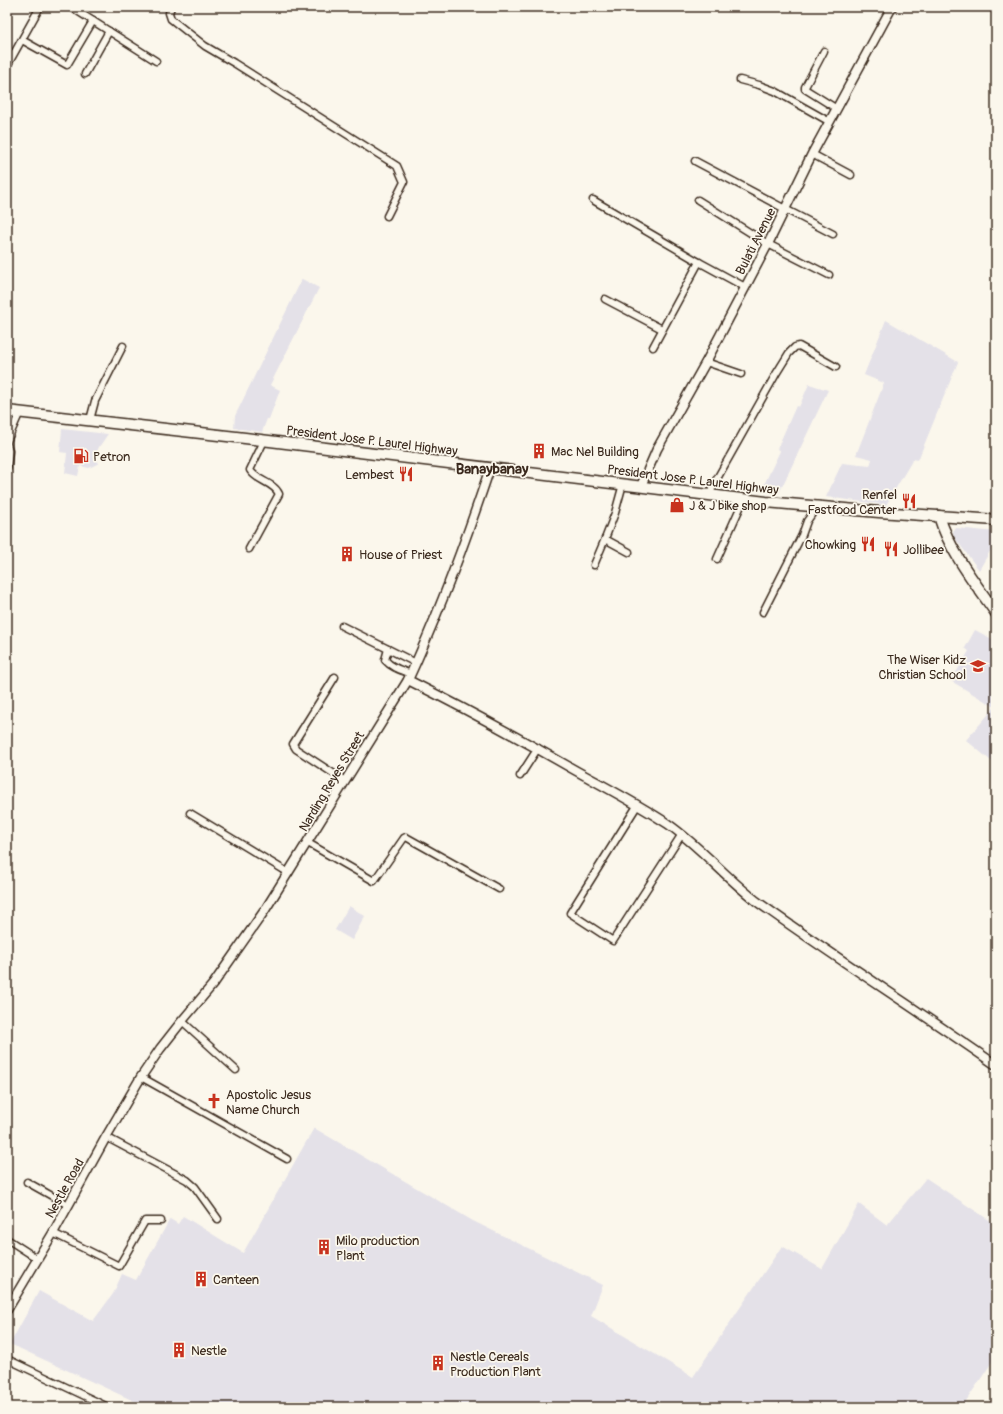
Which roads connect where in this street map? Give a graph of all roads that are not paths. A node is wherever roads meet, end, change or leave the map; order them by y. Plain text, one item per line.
1 (40, 7) edge
2 (71, 7) edge
3 (171, 7) edge
4 (892, 7) edge
5 (93, 21) junction
6 (108, 31) junction
7 (22, 40) junction
8 (824, 52) dead end
9 (156, 62) dead end
10 (7, 66) edge
11 (85, 74) dead end
12 (740, 80) dead end
13 (837, 109) junction
14 (830, 122) junction
15 (812, 154) junction
16 (695, 161) dead end
17 (851, 175) dead end
18 (593, 200) dead end
19 (698, 200) dead end
20 (785, 209) junction
21 (387, 216) dead end
22 (833, 234) dead end
23 (768, 244) junction
24 (699, 262) junction
25 (829, 275) dead end
26 (746, 287) junction
27 (605, 299) dead end
28 (662, 329) junction
29 (123, 346) dead end
30 (653, 347) dead end
31 (706, 362) junction
32 (836, 367) dead end
33 (741, 374) dead end
34 (14, 412) edge
35 (90, 420) junction
36 (7, 432) edge
37 (264, 441) junction
38 (7, 468) edge
39 (490, 468) junction
40 (623, 484) junction
41 (641, 486) junction
42 (710, 494) junction
43 (744, 499) junction
44 (817, 507) junction
45 (940, 516) junction
46 (996, 520) edge
47 (605, 539) junction
48 (249, 549) dead end
49 (629, 552) dead end
50 (717, 559) dead end
51 (594, 565) dead end
52 (763, 612) dead end
53 (996, 613) edge
54 (342, 626) dead end
55 (388, 649) junction
56 (416, 663) junction
57 (335, 677) dead end
58 (409, 677) junction
59 (538, 748) junction
60 (520, 776) dead end
61 (345, 780) junction
62 (638, 806) junction
63 (190, 814) dead end
64 (682, 834) junction
65 (308, 843) junction
66 (289, 874) junction
67 (499, 889) dead end
68 (182, 1021) junction
69 (996, 1065) edge
70 (236, 1070) dead end
71 (142, 1077) junction
72 (106, 1136) junction
73 (287, 1159) dead end
74 (27, 1182) dead end
75 (68, 1205) junction
76 (218, 1219) dead end
77 (161, 1220) dead end
78 (53, 1233) junction
79 (7, 1239) edge
80 (38, 1259) junction
81 (7, 1310) edge
82 (7, 1359) edge
83 (108, 1407) edge

1 - 7 street
2 - 5 street
3 - 21 street
4 - 13 street, Bulati Avenue
5 - 6 street
5 - 7 street
6 - 9 street
6 - 11 street
7 - 10 street
8 - 13 street
12 - 14 street
13 - 14 street, Bulati Avenue
14 - 15 street, Bulati Avenue
15 - 17 street
15 - 20 street, Bulati Avenue
16 - 20 street
18 - 24 street
19 - 23 street
20 - 22 street
20 - 23 street, Bulati Avenue
23 - 25 street
23 - 26 street, Bulati Avenue
24 - 26 street
24 - 28 street
26 - 31 street, Bulati Avenue
27 - 28 street
28 - 30 street
29 - 35 street
31 - 33 street
31 - 41 street, Bulati Avenue
32 - 42 street
34 - 35 main road, President Jose P. Laurel Highway
34 - 36 street
34 - 38 street
35 - 37 main road, President Jose P. Laurel Highway
37 - 39 main road, President Jose P. Laurel Highway
37 - 48 street
39 - 40 main road, President Jose P. Laurel Highway
39 - 56 street, Narding Reyes Street
40 - 41 main road, President Jose P. Laurel Highway
40 - 47 street
41 - 42 main road, President Jose P. Laurel Highway
42 - 43 main road, President Jose P. Laurel Highway
43 - 44 main road, President Jose P. Laurel Highway
43 - 50 street
44 - 45 main road, President Jose P. Laurel Highway
44 - 52 street
45 - 46 main road, President Jose P. Laurel Highway
45 - 53 main road
47 - 49 street
47 - 51 street
54 - 55 street
55 - 56 street
55 - 58 street
56 - 58 street, Narding Reyes Street
57 - 61 street
58 - 59 street
58 - 61 street, Narding Reyes Street
59 - 60 street
59 - 62 street
61 - 65 street, Narding Reyes Street
62 - 64 street
62 - 64 street
63 - 66 street
64 - 69 street
65 - 66 street, Narding Reyes Street
65 - 67 street
66 - 68 street, Narding Reyes Street
68 - 70 street
68 - 71 street, Narding Reyes Street
71 - 72 street, Nestle Road
71 - 73 street
72 - 75 street, Nestle Road
72 - 76 street
74 - 75 street
75 - 78 street, Nestle Road
77 - 78 street
78 - 80 street, Nestle Road
79 - 80 street
80 - 81 street, Nestle Road
82 - 83 street

